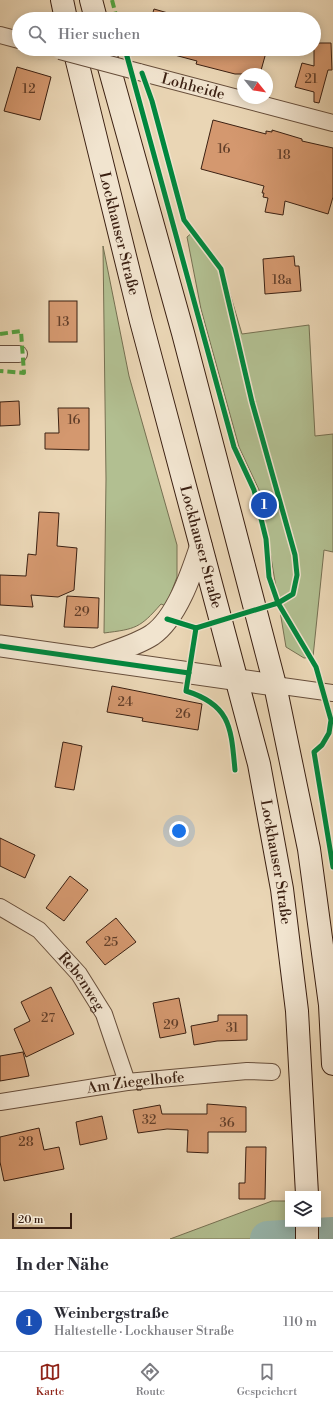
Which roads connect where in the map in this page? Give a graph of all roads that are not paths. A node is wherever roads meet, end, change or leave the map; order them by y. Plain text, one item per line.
1 (62, 0) edge
2 (91, 0) edge
3 (65, 12) edge
4 (94, 12) edge
5 (0, 35) edge
6 (12, 38) edge
7 (65, 56) edge
8 (84, 56) edge
9 (106, 56) edge
10 (333, 123) edge
11 (0, 354) edge
12 (19, 354) dead end
13 (201, 545) junction
14 (0, 646) edge
15 (94, 659) junction
16 (237, 680) junction
17 (275, 685) junction
18 (333, 693) edge
19 (0, 907) edge
20 (333, 1064) edge
21 (272, 1072) dead end
22 (127, 1082) junction
23 (0, 1102) edge
24 (307, 1185) edge
25 (307, 1227) edge
26 (307, 1239) edge

1 - 3 main road
2 - 4 main road
5 - 6 street
7 - 13 main road, Lockhauser Straße
8 - 10 street, Lohheide, bridge
9 - 17 main road
11 - 12 street
13 - 15 street
13 - 16 main road, Lockhauser Straße
14 - 15 street
15 - 16 street
16 - 17 street
16 - 24 main road, Lockhauser Straße
17 - 18 street
17 - 20 main road
19 - 22 street, Rebenweg
21 - 22 street, Am Ziegelhofe
22 - 23 street, Am Ziegelhofe
25 - 26 main road

